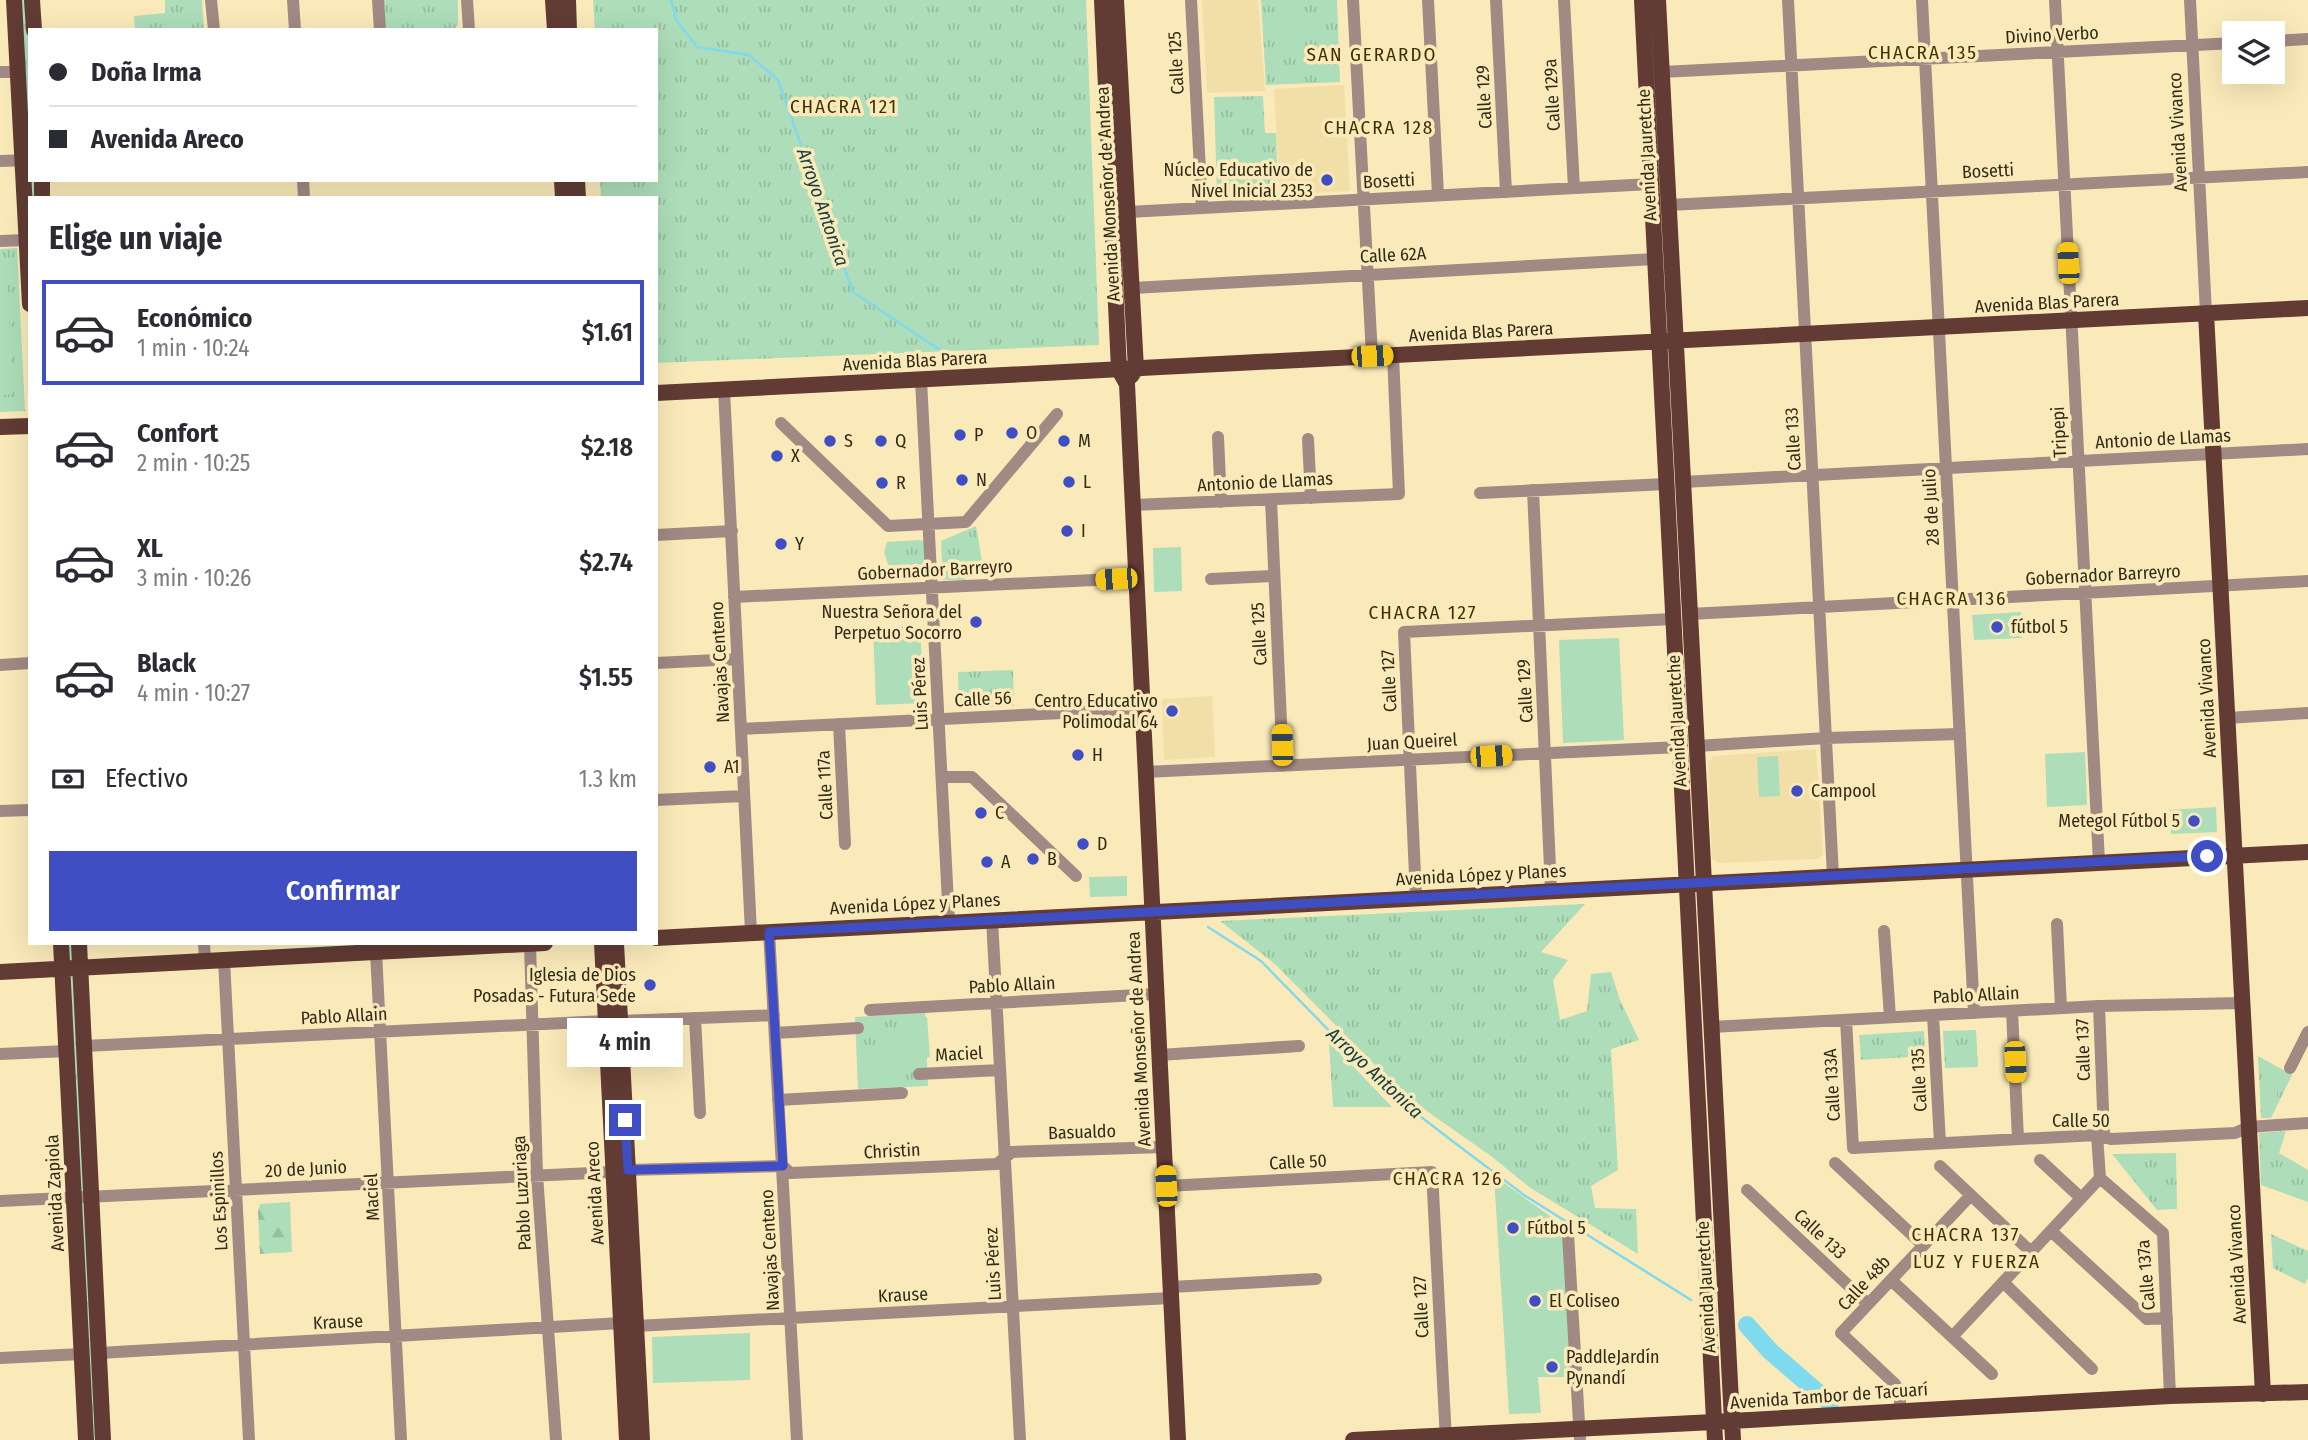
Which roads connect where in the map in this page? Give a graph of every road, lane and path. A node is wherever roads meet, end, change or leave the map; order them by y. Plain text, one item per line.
1 (14, 0) edge
2 (32, 0) edge
3 (211, 0) edge
4 (293, 0) edge
5 (378, 0) edge
6 (467, 0) edge
7 (553, 0) edge
8 (568, 0) edge
9 (1102, 0) edge
10 (1116, 0) edge
11 (1191, 0) edge
12 (1353, 0) edge
13 (1428, 0) edge
14 (1496, 0) edge
15 (1564, 0) edge
16 (1642, 0) edge
17 (1658, 0) edge
18 (1788, 0) edge
19 (1922, 0) edge
20 (2055, 0) edge
21 (2190, 0) edge
22 (34, 28) edge
23 (214, 28) edge
24 (295, 28) edge
25 (380, 28) edge
26 (469, 28) edge
27 (555, 28) edge
28 (569, 28) edge
29 (2308, 39) edge
30 (2285, 40) edge
31 (2222, 44) edge
32 (2192, 45) junction
33 (2057, 52) junction
34 (1925, 59) junction
35 (1791, 66) junction
36 (0, 72) edge
37 (18, 72) junction
38 (1662, 72) junction
39 (26, 160) edge
40 (0, 161) edge
41 (2308, 172) edge
42 (2199, 178) junction
43 (1651, 184) junction
44 (2064, 185) junction
45 (1574, 188) junction
46 (1932, 191) junction
47 (1506, 192) junction
48 (1438, 195) junction
49 (1798, 198) junction
50 (1363, 200) junction
51 (1669, 205) junction
52 (1202, 208) junction
53 (1128, 212) junction
54 (26, 240) junction
55 (0, 241) edge
56 (1655, 259) junction
57 (28, 272) edge
58 (1367, 274) junction
59 (1133, 288) junction
60 (2308, 308) edge
61 (2206, 313) junction
62 (2071, 321) junction
63 (1939, 328) junction
64 (1805, 335) junction
65 (1659, 342) junction
66 (1676, 342) junction
67 (1393, 355) junction
68 (1372, 356) junction
69 (1136, 369) junction
70 (1123, 377) junction
71 (920, 380) junction
72 (724, 390) junction
73 (658, 393) edge
74 (1057, 414) dead end
75 (782, 423) dead end
76 (28, 426) edge
77 (0, 427) edge
78 (1218, 437) dead end
79 (1308, 439) dead end
80 (2308, 449) edge
81 (2214, 454) junction
82 (2078, 461) junction
83 (1946, 468) junction
84 (1812, 475) junction
85 (1684, 482) junction
86 (1666, 484) junction
87 (1533, 490) junction
88 (1479, 493) dead end
89 (1311, 498) junction
90 (1271, 500) junction
91 (1221, 502) junction
92 (1133, 505) junction
93 (928, 525) junction
94 (732, 531) junction
95 (658, 535) edge
96 (1274, 576) junction
97 (1136, 578) junction
98 (1211, 579) dead end
99 (2308, 581) edge
100 (2221, 586) junction
101 (932, 588) junction
102 (2085, 593) junction
103 (734, 597) junction
104 (1953, 600) junction
105 (1819, 607) junction
106 (1690, 614) junction
107 (1673, 619) junction
108 (1539, 625) junction
109 (737, 659) junction
110 (28, 663) edge
111 (658, 663) edge
112 (0, 665) edge
113 (1143, 709) junction
114 (2308, 713) edge
115 (2227, 718) junction
116 (939, 719) junction
117 (839, 724) junction
118 (741, 729) junction
119 (1960, 734) junction
120 (1826, 738) junction
121 (1697, 746) junction
122 (1680, 747) junction
123 (1545, 753) junction
124 (1410, 760) junction
125 (1283, 766) junction
126 (1146, 772) junction
127 (942, 778) junction
128 (744, 796) junction
129 (658, 800) edge
130 (28, 810) edge
131 (0, 811) edge
132 (845, 844) dead end
133 (2308, 852) edge
134 (2235, 855) junction
135 (2099, 862) junction
136 (1967, 869) junction
137 (1076, 876) dead end
138 (1833, 876) junction
139 (1687, 883) junction
140 (1704, 883) junction
141 (1551, 890) junction
142 (1416, 897) junction
143 (1152, 911) junction
144 (992, 919) junction
145 (949, 922) junction
146 (2057, 923) dead end
147 (1884, 931) dead end
148 (751, 932) junction
149 (769, 932) junction
150 (658, 938) edge
151 (61, 945) edge
152 (79, 945) edge
153 (204, 945) edge
154 (469, 945) edge
155 (530, 945) edge
156 (601, 945) edge
157 (616, 945) edge
158 (343, 948) edge
159 (376, 952) junction
160 (224, 960) junction
161 (205, 961) junction
162 (80, 967) junction
163 (63, 968) junction
164 (0, 972) edge
165 (1156, 994) junction
166 (996, 1003) junction
167 (2242, 1003) junction
168 (2099, 1006) junction
169 (2061, 1008) junction
170 (870, 1010) dead end
171 (2012, 1011) junction
172 (1974, 1013) junction
173 (774, 1015) junction
174 (1933, 1015) junction
175 (1890, 1017) junction
176 (695, 1018) junction
177 (1846, 1020) junction
178 (613, 1021) junction
179 (533, 1024) junction
180 (1712, 1027) junction
181 (858, 1028) dead end
182 (380, 1032) junction
183 (2308, 1032) edge
184 (775, 1033) junction
185 (228, 1039) junction
186 (84, 1046) junction
187 (1299, 1046) dead end
188 (67, 1051) junction
189 (0, 1054) edge
190 (1159, 1055) junction
191 (2290, 1068) dead end
192 (1000, 1070) junction
193 (919, 1074) dead end
194 (902, 1093) dead end
195 (778, 1100) junction
196 (700, 1113) dead end
197 (2308, 1123) edge
198 (2249, 1127) junction
199 (2100, 1135) junction
200 (2018, 1139) junction
201 (1940, 1143) junction
202 (1163, 1147) junction
203 (1853, 1148) joint
204 (1004, 1158) junction
205 (2040, 1160) dead end
206 (1835, 1163) dead end
207 (783, 1166) junction
208 (1940, 1166) dead end
209 (621, 1171) junction
210 (1432, 1172) joint
211 (537, 1175) junction
212 (2100, 1178) junction
213 (388, 1182) junction
214 (1166, 1186) junction
215 (236, 1190) junction
216 (1748, 1190) dead end
217 (1971, 1195) junction
218 (91, 1197) junction
219 (74, 1198) junction
220 (2081, 1198) junction
221 (0, 1201) edge
222 (2051, 1231) junction
223 (1568, 1234) dead end
224 (1923, 1245) junction
225 (2031, 1252) junction
226 (1316, 1279) dead end
227 (1891, 1280) junction
228 (2003, 1282) junction
229 (1171, 1293) junction
230 (1868, 1304) junction
231 (1013, 1307) junction
232 (791, 1318) junction
233 (2167, 1318) junction
234 (628, 1325) junction
235 (548, 1327) junction
236 (396, 1336) junction
237 (1952, 1337) junction
238 (244, 1345) junction
239 (99, 1353) junction
240 (82, 1354) junction
241 (0, 1358) edge
242 (2092, 1369) dead end
243 (1992, 1374) dead end
244 (2308, 1392) edge
245 (2263, 1394) junction
246 (2170, 1396) junction
247 (1900, 1410) junction
248 (1732, 1421) junction
249 (1714, 1422) junction
250 (1580, 1434) edge
251 (1446, 1438) edge
252 (86, 1440) edge
253 (103, 1440) edge
254 (249, 1440) edge
255 (401, 1440) edge
256 (556, 1440) edge
257 (627, 1440) edge
258 (642, 1440) edge
259 (797, 1440) edge
260 (1020, 1440) edge
261 (1178, 1440) edge
262 (1353, 1440) edge
263 (1715, 1440) edge
264 (1733, 1440) edge

1 - 37 main road
2 - 22 main road
3 - 23 street
4 - 24 street
5 - 25 street
6 - 26 street
7 - 27 main road
8 - 28 main road
9 - 70 main road, Avenida Monseñor de Andrea
10 - 53 main road, Avenida Monseñor de Andrea
11 - 52 street, Calle 125
12 - 50 street
13 - 48 street
14 - 47 street, Calle 129
15 - 45 street, Calle 129a
16 - 43 main road, Avenida Jauretche
17 - 38 main road, Avenida Jauretche
18 - 35 street, Calle 133
19 - 34 street, 28 de Julio
20 - 33 street, Tripepi
21 - 32 street, Avenida Vivanco
29 - 30 street
31 - 32 street, Divino Verbo
32 - 33 street, Divino Verbo
32 - 42 street, Avenida Vivanco
33 - 34 street, Divino Verbo
33 - 44 street, Tripepi
34 - 35 street, Divino Verbo
34 - 46 street, 28 de Julio
35 - 38 street, Divino Verbo
35 - 49 street, Calle 133
36 - 37 street
37 - 39 main road
38 - 51 main road, Avenida Jauretche
39 - 40 street
39 - 54 main road
41 - 42 street, Bosetti
42 - 44 street, Bosetti
42 - 61 street, Avenida Vivanco
43 - 45 street, Bosetti
43 - 56 main road, Avenida Jauretche
44 - 46 street, Bosetti
44 - 62 street, Tripepi
45 - 47 street, Bosetti
46 - 49 street, Bosetti
46 - 63 street, 28 de Julio
47 - 48 street, Bosetti
48 - 50 street, Bosetti
49 - 51 street, Bosetti
49 - 64 street, Calle 133
50 - 52 street, Bosetti
50 - 58 street
51 - 66 main road, Avenida Jauretche
52 - 53 street, Bosetti
53 - 59 main road, Avenida Monseñor de Andrea
54 - 55 street
54 - 57 main road
56 - 58 street, Calle 62A
56 - 65 main road, Avenida Jauretche
58 - 59 street, Calle 62A
58 - 68 street
59 - 69 main road, Avenida Monseñor de Andrea
60 - 61 main road, Avenida Blas Parera
61 - 62 main road, Avenida Blas Parera
61 - 81 main road, Avenida Vivanco
62 - 63 main road, Avenida Blas Parera
62 - 82 street, Tripepi
63 - 64 main road, Avenida Blas Parera
63 - 83 street, 28 de Julio
64 - 66 main road, Avenida Blas Parera
64 - 84 street, Calle 133
65 - 66 main road, Avenida Blas Parera
65 - 67 main road, Avenida Blas Parera
65 - 86 main road, Avenida Jauretche
66 - 85 main road, Avenida Jauretche
67 - 68 main road, Avenida Blas Parera
67 - 89 street, Antonio de Llamas
68 - 69 main road, Avenida Blas Parera
69 - 70 main road, Avenida Blas Parera
70 - 71 main road, Avenida Blas Parera
70 - 92 main road, Avenida Monseñor de Andrea
71 - 72 main road, Avenida Blas Parera
71 - 93 street, Luis Pérez
72 - 73 main road, Avenida Blas Parera
72 - 94 street, Navajas Centeno
74 - 93 street
75 - 93 street
76 - 77 main road
78 - 91 street
79 - 89 street
80 - 81 street, Antonio de Llamas
81 - 82 street, Antonio de Llamas
81 - 100 main road, Avenida Vivanco
82 - 83 street, Antonio de Llamas
82 - 102 street, Tripepi
83 - 84 street, Antonio de Llamas
83 - 104 street, 28 de Julio
84 - 85 street, Antonio de Llamas
84 - 105 street, Calle 133
85 - 106 main road, Avenida Jauretche
86 - 87 street
86 - 107 main road, Avenida Jauretche
87 - 88 street
87 - 108 street, Calle 129
89 - 90 street, Antonio de Llamas
90 - 91 street, Antonio de Llamas
90 - 96 street, Calle 125
91 - 92 street, Antonio de Llamas
92 - 97 main road, Avenida Monseñor de Andrea
93 - 101 street, Luis Pérez
94 - 95 street
94 - 103 street, Navajas Centeno
96 - 98 street
96 - 125 street, Calle 125
97 - 101 street, Gobernador Barreyro
97 - 113 main road, Avenida Monseñor de Andrea
99 - 100 street, Gobernador Barreyro
100 - 102 street, Gobernador Barreyro
100 - 115 main road, Avenida Vivanco
101 - 103 street, Gobernador Barreyro
101 - 116 street, Luis Pérez
102 - 104 street, Gobernador Barreyro
102 - 135 street, Tripepi
103 - 109 street, Navajas Centeno
104 - 105 street, Gobernador Barreyro
104 - 119 street, 28 de Julio
105 - 106 street, Gobernador Barreyro
105 - 120 street, Calle 133
106 - 121 main road, Avenida Jauretche
107 - 108 street
107 - 122 main road, Avenida Jauretche
108 - 123 street, Calle 129
108 - 124 street, Calle 127
109 - 111 street
109 - 118 street, Navajas Centeno
110 - 112 street
113 - 116 street, Calle 56
113 - 126 main road, Avenida Monseñor de Andrea
114 - 115 street
115 - 134 main road, Avenida Vivanco
116 - 117 street, Calle 56
116 - 127 street, Luis Pérez
117 - 118 street, Calle 56
117 - 132 street, Calle 117a
118 - 128 street, Navajas Centeno
119 - 120 street
119 - 136 street, 28 de Julio
120 - 121 street
120 - 138 street, Calle 133
121 - 140 main road, Avenida Jauretche
122 - 123 street, Juan Queirel
122 - 139 main road, Avenida Jauretche
123 - 124 street, Juan Queirel
123 - 141 street, Calle 129
124 - 125 street, Juan Queirel
124 - 142 street, Calle 127
125 - 126 street, Juan Queirel
126 - 143 main road, Avenida Monseñor de Andrea
127 - 137 street
127 - 145 street, Luis Pérez
128 - 129 street
128 - 148 street, Navajas Centeno
130 - 131 street
133 - 134 main road, Avenida López y Planes
134 - 135 main road, Avenida López y Planes
134 - 167 main road, Avenida Vivanco
135 - 136 main road, Avenida López y Planes
136 - 138 main road, Avenida López y Planes
136 - 172 street, 28 de Julio
138 - 140 main road, Avenida López y Planes
139 - 140 main road, Avenida López y Planes
139 - 141 main road, Avenida López y Planes
139 - 249 main road, Avenida Jauretche
140 - 180 main road, Avenida Jauretche
141 - 142 main road, Avenida López y Planes
142 - 143 main road, Avenida López y Planes
143 - 144 main road, Avenida López y Planes
143 - 165 main road, Avenida Monseñor de Andrea
144 - 145 main road, Avenida López y Planes
144 - 166 street, Luis Pérez
145 - 149 main road, Avenida López y Planes
146 - 169 street
147 - 175 street
148 - 149 main road, Avenida López y Planes
148 - 150 main road, Avenida López y Planes
149 - 173 street, Navajas Centeno
151 - 163 main road, Avenida Zapiola
152 - 162 main road, Avenida Zapiola
153 - 161 street
154 - 159 main road
155 - 179 street, Pablo Luzuriaga
156 - 178 main road, Avenida Areco
157 - 178 main road, Avenida Areco
158 - 159 main road
158 - 160 main road
159 - 182 street, Maciel
160 - 161 main road
160 - 185 street, Los Espinillos
161 - 162 main road
162 - 163 main road
162 - 186 main road, Avenida Zapiola
163 - 164 main road
163 - 188 main road, Avenida Zapiola
165 - 166 street, Pablo Allain
165 - 190 main road, Avenida Monseñor de Andrea
166 - 170 street, Pablo Allain
166 - 192 street, Luis Pérez
167 - 168 street, Pablo Allain
167 - 198 main road, Avenida Vivanco
168 - 169 street, Pablo Allain
168 - 199 street, Calle 137
169 - 171 street, Pablo Allain
171 - 172 street, Pablo Allain
171 - 200 street
172 - 174 street, Pablo Allain
173 - 176 street, Pablo Allain
173 - 184 street, Navajas Centeno
174 - 175 street, Pablo Allain
174 - 201 street, Calle 135
175 - 177 street, Pablo Allain
176 - 178 street, Pablo Allain
176 - 196 street
177 - 180 street, Pablo Allain
177 - 203 street, Calle 133A
178 - 179 street, Pablo Allain
178 - 209 main road, Avenida Areco
179 - 182 street, Pablo Allain
179 - 211 street, Pablo Luzuriaga
180 - 248 main road, Avenida Jauretche
181 - 184 street
182 - 185 street, Pablo Allain
182 - 213 street, Maciel
183 - 191 street
184 - 195 street, Navajas Centeno
185 - 186 street, Pablo Allain
185 - 215 street, Los Espinillos
186 - 218 main road, Avenida Zapiola
187 - 190 street
188 - 189 street
188 - 219 main road, Avenida Zapiola
190 - 202 main road, Avenida Monseñor de Andrea
192 - 193 street, Maciel
192 - 204 street, Luis Pérez
194 - 195 street
195 - 207 street, Navajas Centeno
197 - 198 street, Calle 50
198 - 199 street, Calle 50
198 - 245 main road, Avenida Vivanco
199 - 200 street, Calle 50
199 - 212 street, Calle 137
200 - 201 street, Calle 50
201 - 203 street, Calle 50
202 - 204 street, Basualdo
202 - 214 main road, Avenida Monseñor de Andrea
204 - 207 street, Christin
204 - 231 street, Luis Pérez
205 - 220 street
206 - 224 street
207 - 209 street
207 - 232 street, Navajas Centeno
208 - 217 street
209 - 211 street, 20 de Junio
209 - 234 main road, Avenida Areco
210 - 214 street, Calle 50
210 - 251 street, Calle 127
211 - 213 street, 20 de Junio
211 - 235 street, Pablo Luzuriaga
212 - 220 street
212 - 233 street, Calle 137a
213 - 215 street, 20 de Junio
213 - 236 street, Maciel
214 - 229 main road, Avenida Monseñor de Andrea
215 - 218 street, 20 de Junio
215 - 238 street, Los Espinillos
216 - 230 street, Calle 133
217 - 224 street, Calle 48b
217 - 225 street
218 - 219 street, 20 de Junio
218 - 239 main road, Avenida Zapiola
219 - 221 street, 20 de Junio
219 - 240 main road, Avenida Zapiola
220 - 222 street
222 - 225 street
222 - 233 street
223 - 250 street
224 - 227 street, Calle 48b
225 - 228 street
226 - 229 street, Krause
227 - 230 street, Calle 48b
227 - 237 street
228 - 237 street
228 - 242 street
229 - 231 street, Krause
229 - 261 main road, Avenida Monseñor de Andrea
230 - 247 street, Calle 48b
231 - 232 street, Krause
231 - 260 street, Luis Pérez
232 - 234 street, Krause
232 - 259 street, Navajas Centeno
233 - 246 street, Calle 137a
234 - 235 street, Krause
234 - 257 main road, Avenida Areco
234 - 258 main road, Avenida Areco
235 - 236 street, Krause
235 - 256 street, Pablo Luzuriaga
236 - 238 street, Krause
236 - 255 street, Maciel
237 - 243 street
238 - 239 street, Krause
238 - 254 street, Los Espinillos
239 - 253 main road, Avenida Zapiola
240 - 241 street
240 - 252 main road, Avenida Zapiola
244 - 245 main road, Avenida Tambor de Tacuarí
245 - 246 main road, Avenida Tambor de Tacuarí
246 - 247 main road, Avenida Tambor de Tacuarí
247 - 248 main road, Avenida Tambor de Tacuarí
248 - 249 main road, Avenida Tambor de Tacuarí
248 - 264 main road, Avenida Jauretche
249 - 250 main road, Avenida Tambor de Tacuarí
249 - 263 main road, Avenida Jauretche
250 - 251 main road, Avenida Tambor de Tacuarí
251 - 262 main road, Avenida Tambor de Tacuarí

